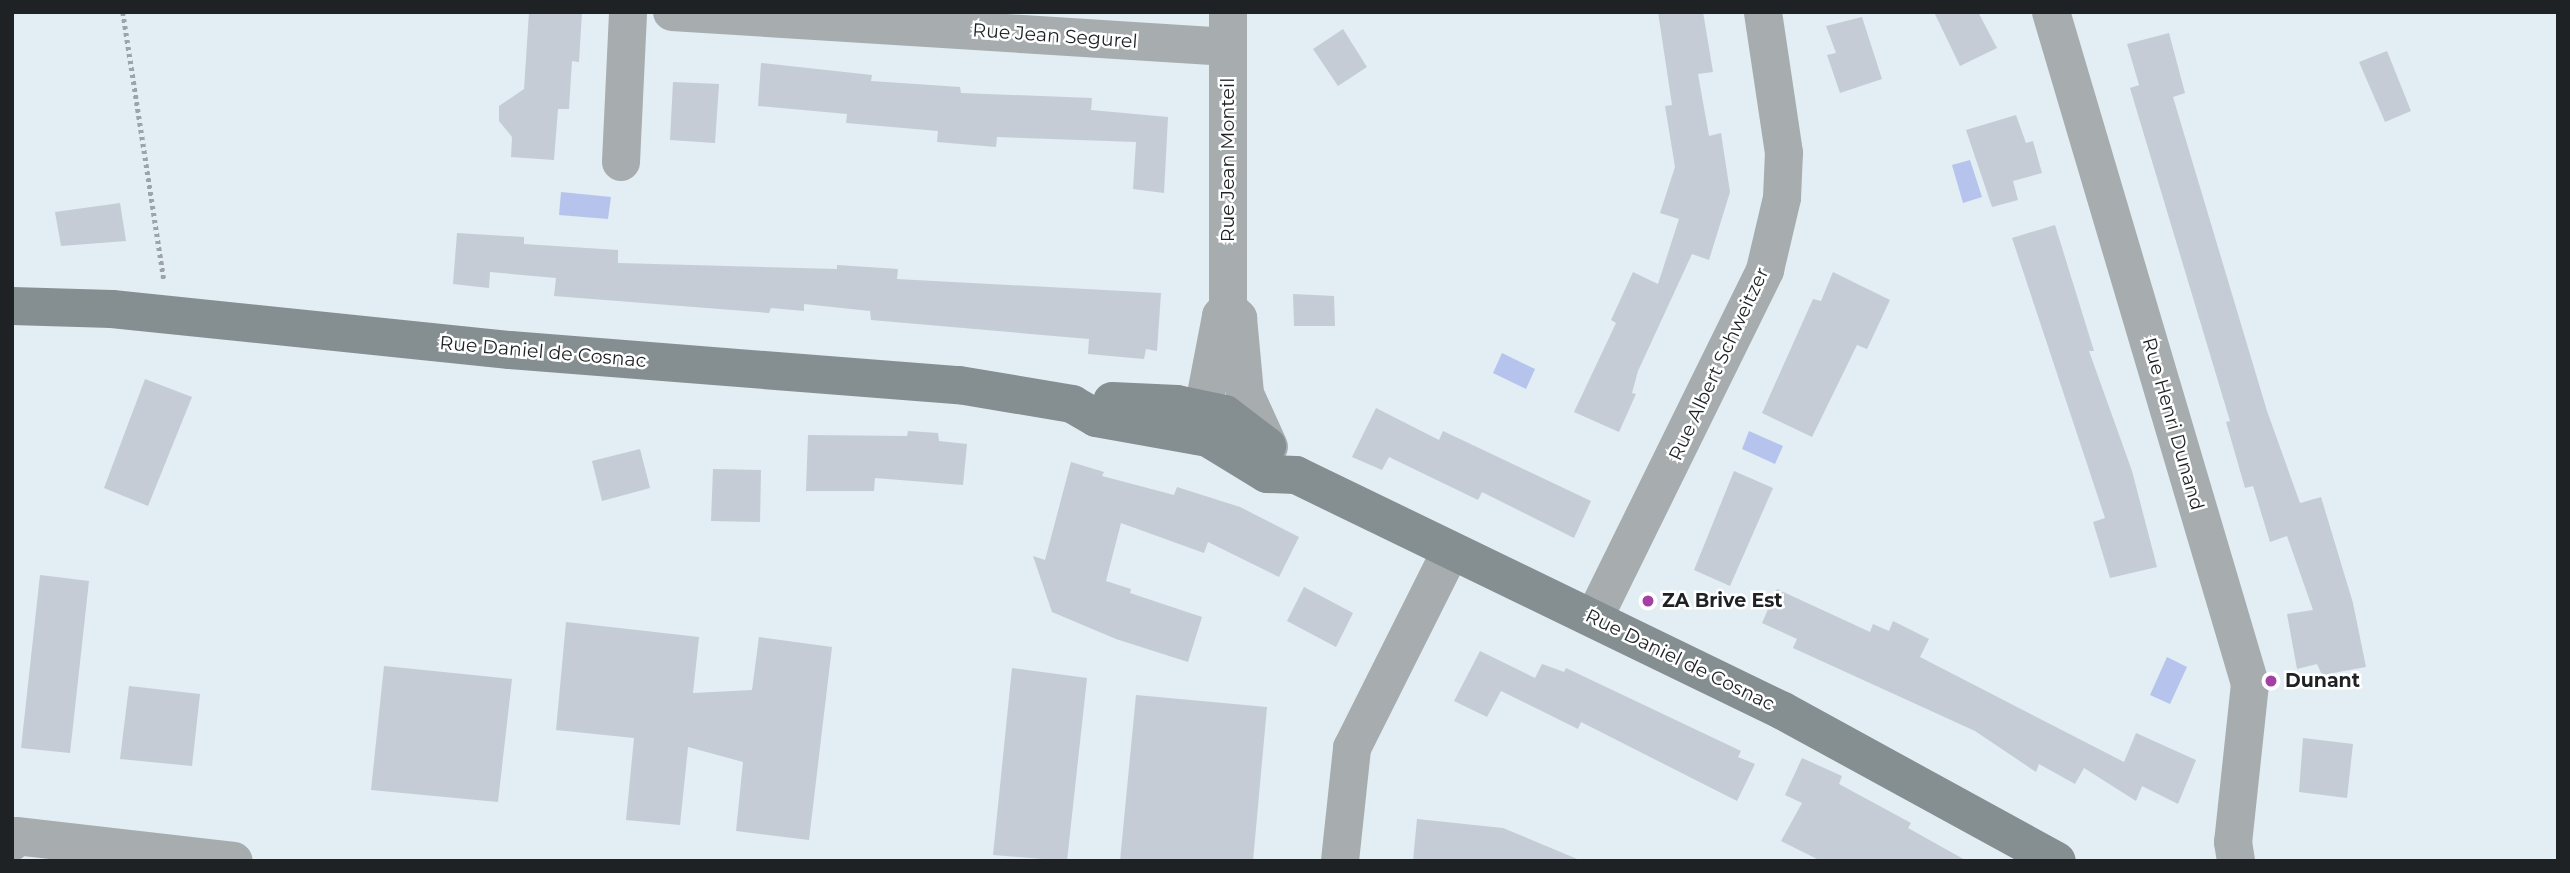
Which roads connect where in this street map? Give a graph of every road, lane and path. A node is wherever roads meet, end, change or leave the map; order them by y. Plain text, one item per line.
1 (123, 12) edge
2 (628, 12) edge
3 (672, 12) edge
4 (1763, 12) edge
5 (2051, 12) edge
6 (1228, 29) edge
7 (621, 162) dead end
8 (12, 306) edge
9 (1228, 308) junction
10 (169, 314) junction
11 (1201, 423) junction
12 (1269, 447) junction
13 (1296, 475) junction
14 (1451, 550) junction
15 (1594, 618) junction
16 (12, 842) edge
17 (2229, 855) edge
18 (234, 861) edge
19 (1340, 861) edge
20 (2057, 861) edge

1 - 10 path
2 - 7 street
3 - 6 street, Rue Jean Segurel
4 - 15 street, Rue Albert Schweitzer
5 - 17 street, Rue Henri Dunand
6 - 9 street, Rue Jean Monteil
8 - 10 street, Rue Daniel de Cosnac
9 - 11 street, Rue Jean Monteil
9 - 12 street, Rue Jean Monteil
10 - 11 street, Rue Daniel de Cosnac
11 - 12 street, Rue Daniel de Cosnac
11 - 13 street, Rue Daniel de Cosnac
12 - 13 street, Rue Daniel de Cosnac
13 - 14 street, Rue Daniel de Cosnac
14 - 15 street, Rue Daniel de Cosnac
14 - 19 street
15 - 20 street, Rue Daniel de Cosnac
16 - 18 street

